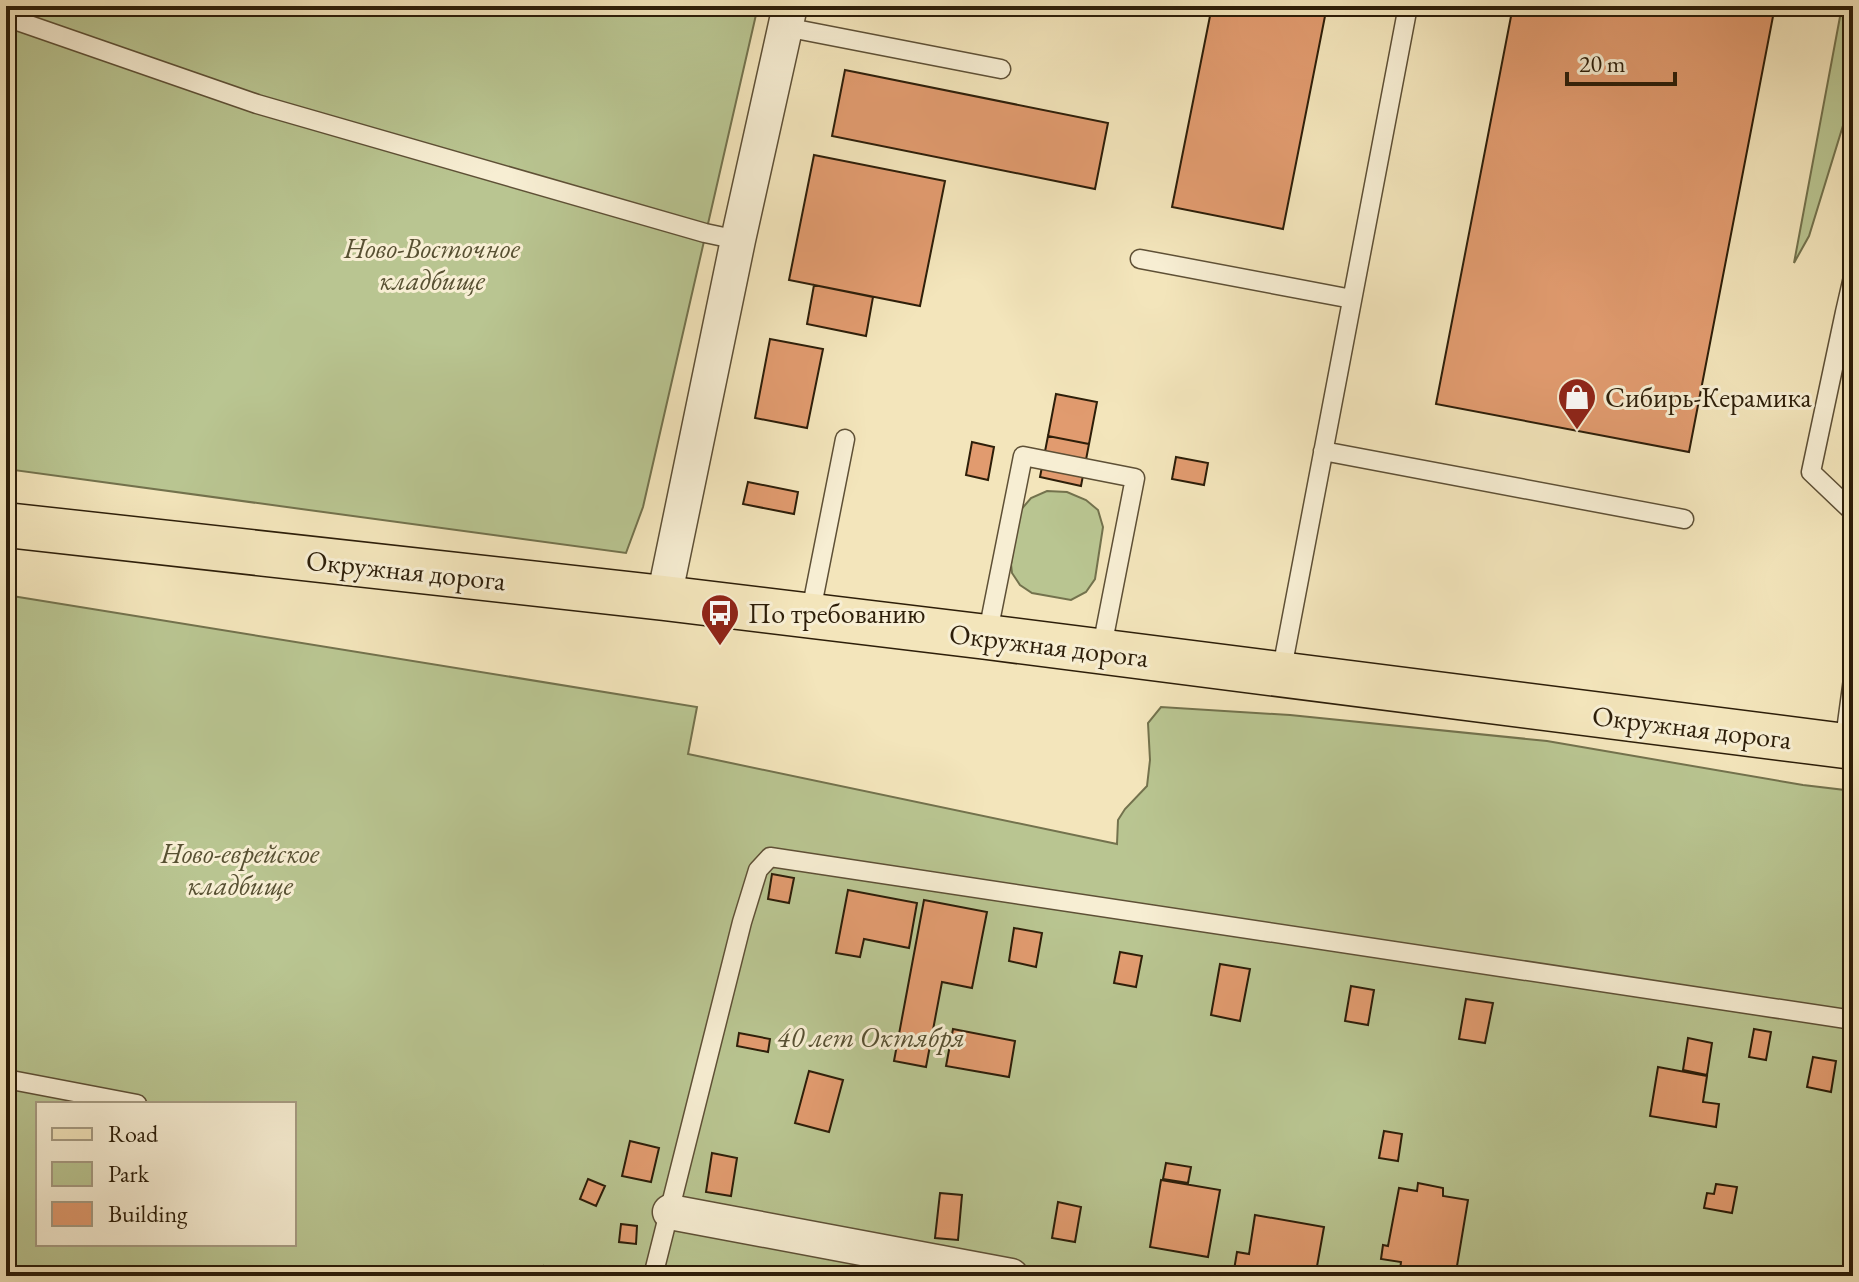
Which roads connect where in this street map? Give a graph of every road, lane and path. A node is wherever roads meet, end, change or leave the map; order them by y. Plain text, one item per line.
1 (1408, 6) edge
2 (788, 16) edge
3 (6, 17) edge
4 (1001, 69) dead end
5 (738, 240) junction
6 (1140, 259) dead end
7 (1853, 277) edge
8 (1352, 299) junction
9 (1849, 312) edge
10 (845, 439) dead end
11 (1323, 451) junction
12 (1853, 512) edge
13 (1684, 519) dead end
14 (6, 525) edge
15 (664, 598) junction
16 (810, 616) junction
17 (987, 637) junction
18 (1101, 652) junction
19 (1281, 674) junction
20 (1853, 679) edge
21 (1848, 747) edge
22 (1853, 1020) edge
23 (6, 1079) edge
24 (127, 1102) edge
25 (670, 1212) junction
26 (653, 1276) edge
27 (1011, 1276) edge

1 - 8 lane
2 - 4 lane
2 - 5 street
3 - 5 lane
5 - 15 street
6 - 8 lane
7 - 9 lane
8 - 11 lane
9 - 12 lane
10 - 16 lane
11 - 13 lane
11 - 19 lane
14 - 15 main road, Окружная дорога
15 - 16 main road, Окружная дорога
16 - 17 main road, Окружная дорога
17 - 18 main road, Окружная дорога
17 - 18 lane
18 - 19 main road, Окружная дорога
19 - 21 main road, Окружная дорога
20 - 21 lane
22 - 25 lane
23 - 24 lane
25 - 26 lane
25 - 27 street

